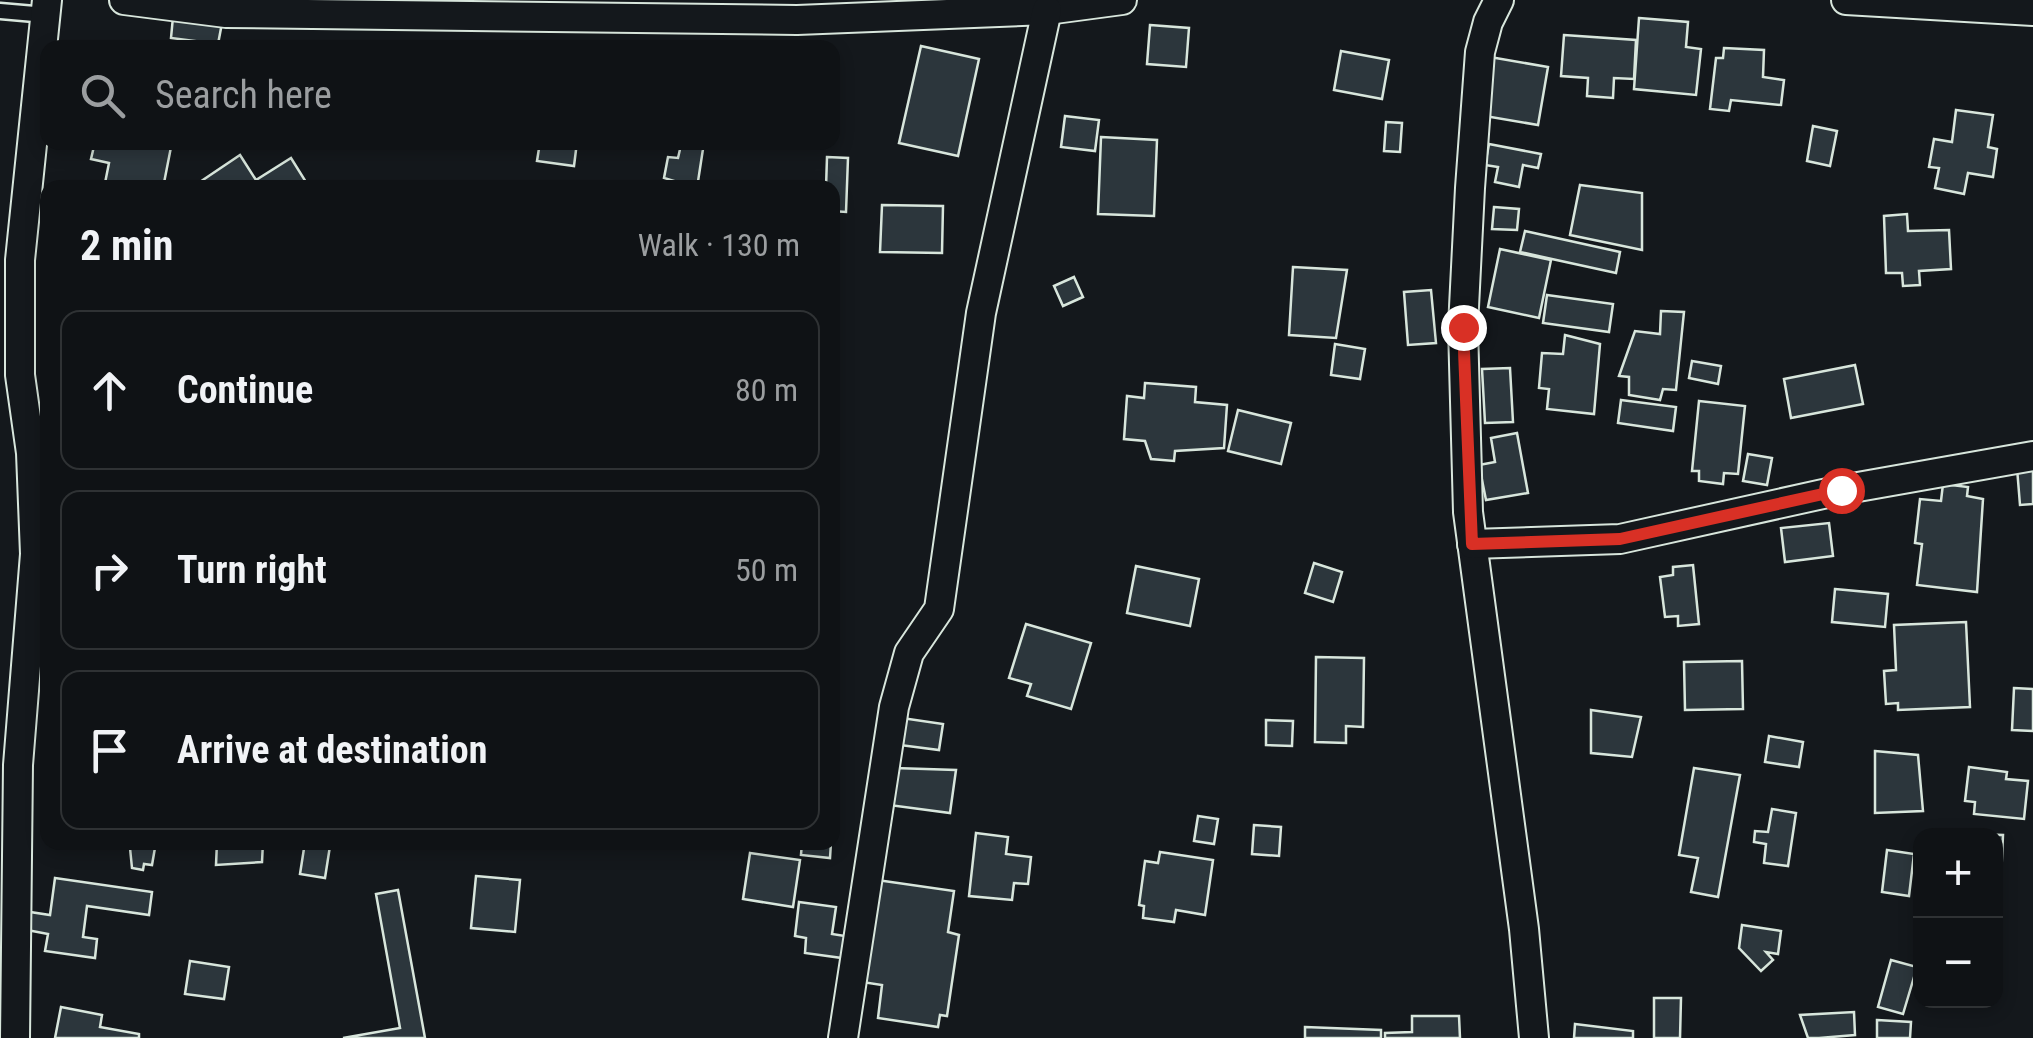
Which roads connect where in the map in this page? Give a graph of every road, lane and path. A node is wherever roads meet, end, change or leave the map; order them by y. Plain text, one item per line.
1 (124, 0) edge
2 (1122, 0) edge
3 (1499, 0) edge
4 (1846, 0) edge
5 (46, 8) edge
6 (1047, 10) junction
7 (2033, 10) edge
8 (0, 11) edge
9 (43, 40) edge
10 (40, 66) edge
11 (10, 380) edge
12 (2033, 456) edge
13 (1472, 544) junction
14 (7, 852) edge
15 (15, 1038) edge
16 (843, 1038) edge
17 (1534, 1038) edge

1 - 6 street
2 - 6 street
3 - 13 street
4 - 7 street
5 - 8 lane
5 - 9 street
6 - 16 street
10 - 11 street
11 - 14 street
12 - 13 street
13 - 17 street
14 - 15 street

